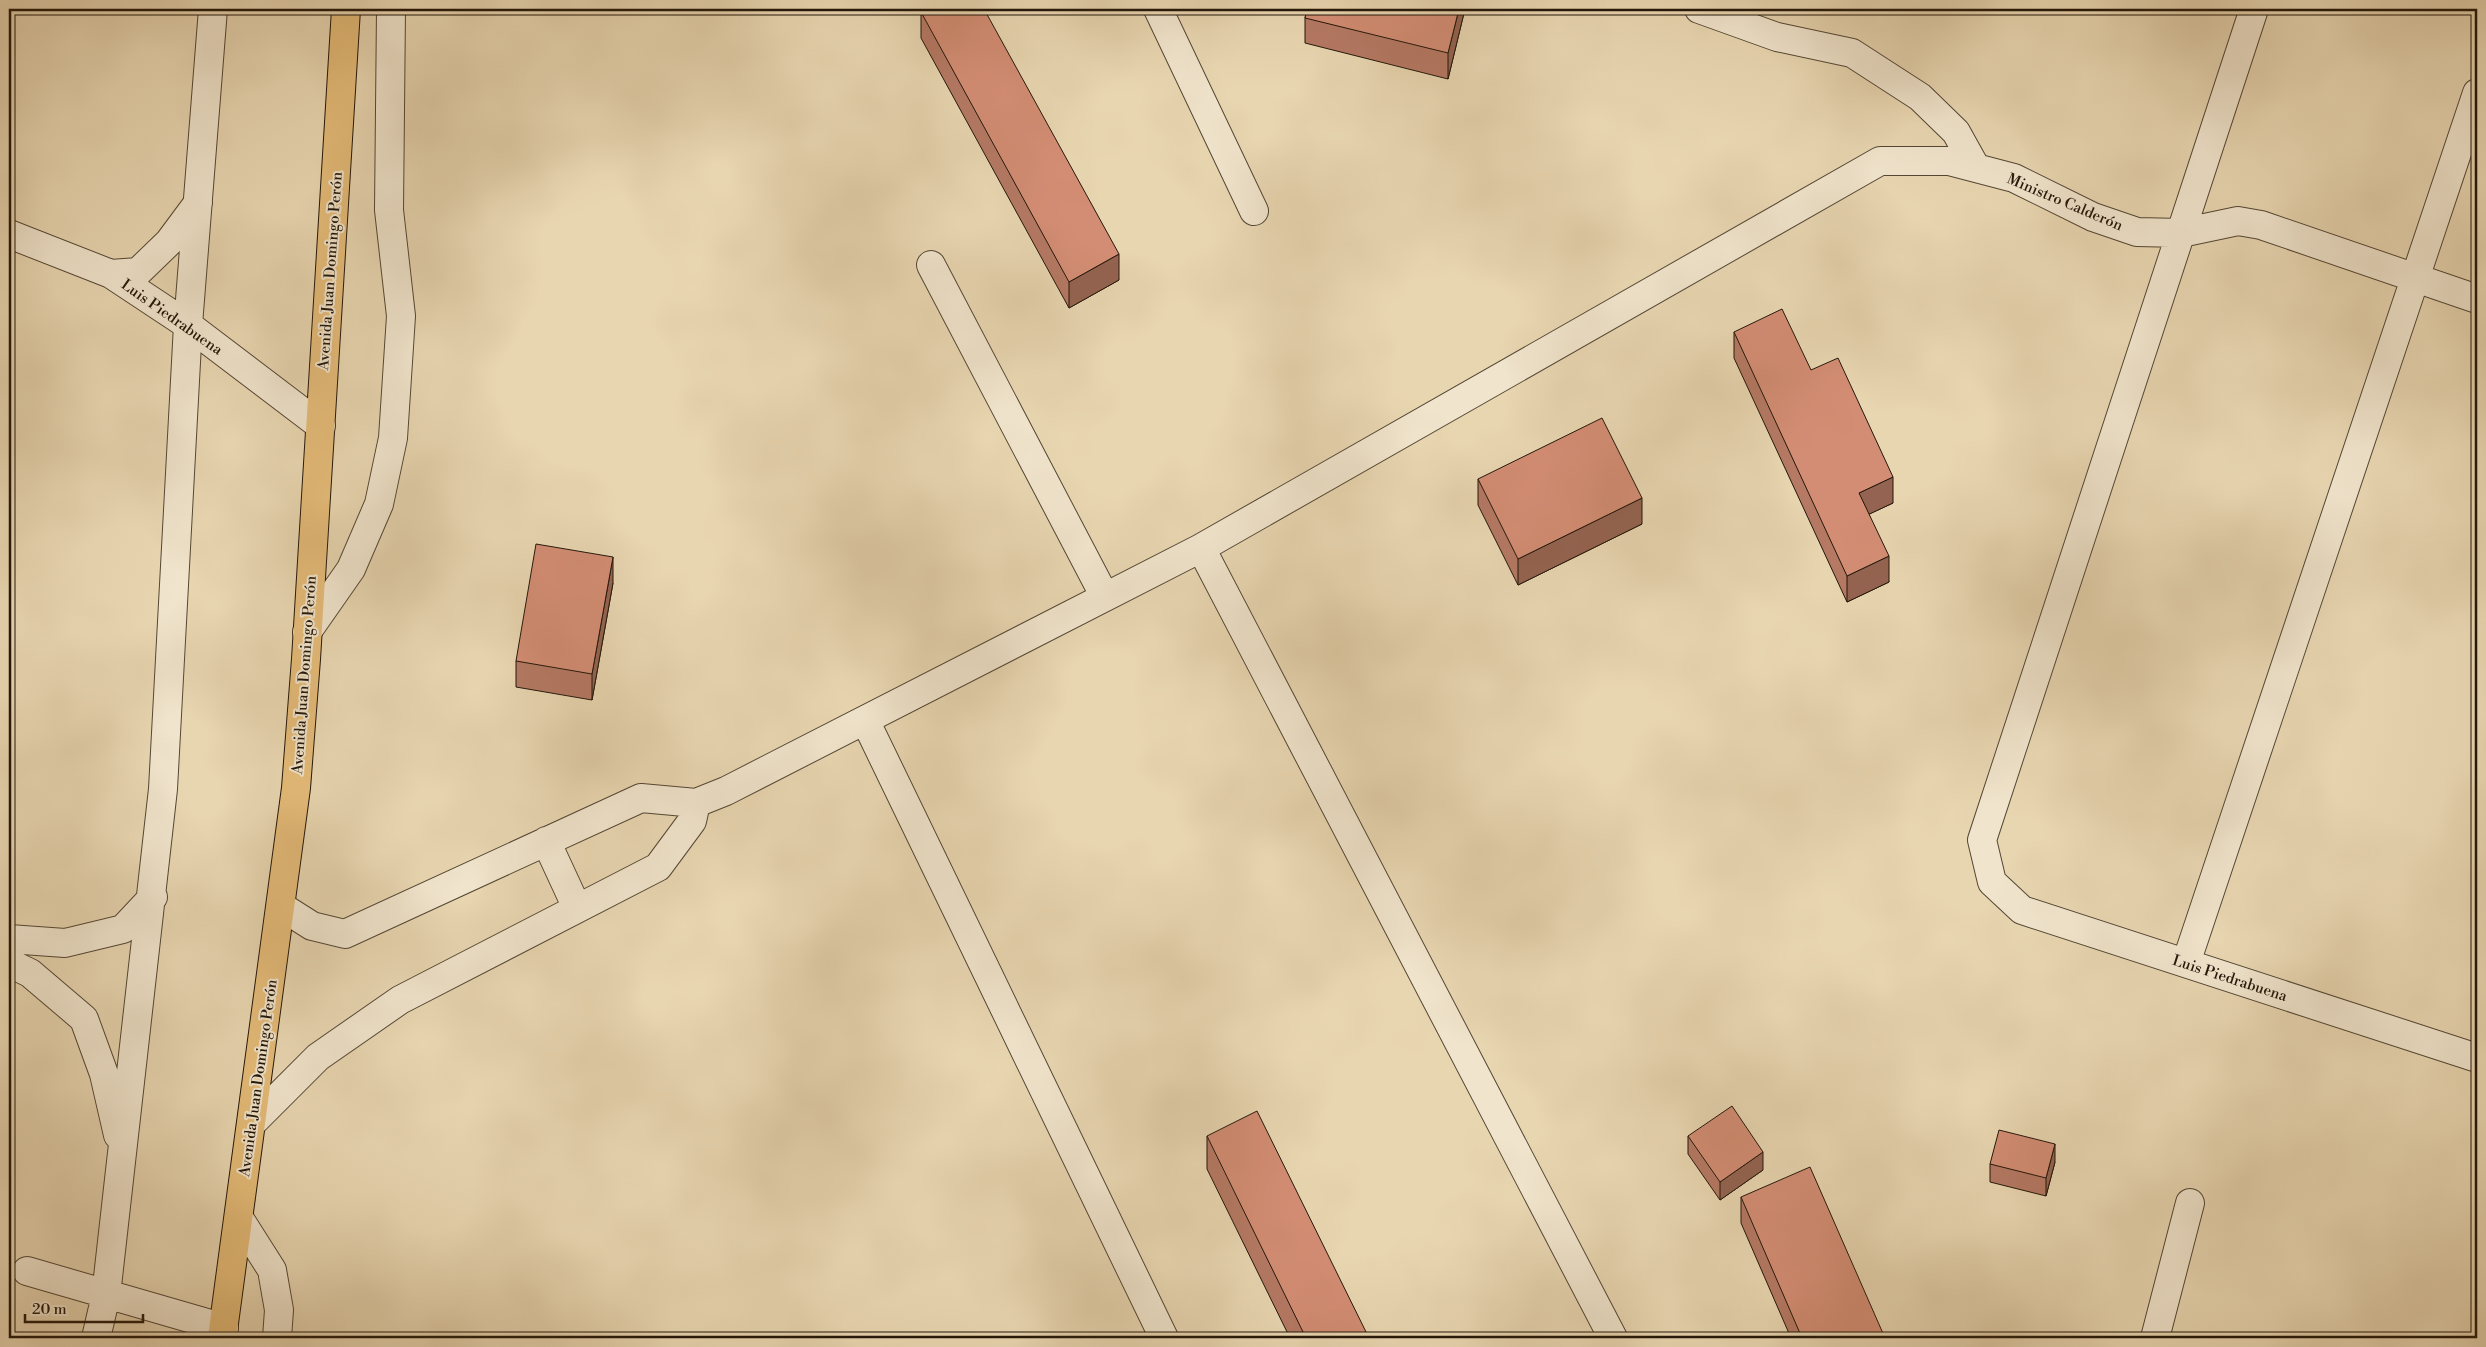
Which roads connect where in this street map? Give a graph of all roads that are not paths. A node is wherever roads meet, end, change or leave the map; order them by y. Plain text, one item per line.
1 (213, 9) edge
2 (346, 9) edge
3 (391, 9) edge
4 (1158, 9) edge
5 (1699, 9) edge
6 (2254, 9) edge
7 (2477, 93) edge
8 (1976, 168) junction
9 (198, 203) junction
10 (1254, 211) dead end
11 (2181, 233) junction
12 (9, 234) edge
13 (931, 265) dead end
14 (111, 274) junction
15 (2414, 278) junction
16 (2477, 299) edge
17 (188, 325) junction
18 (321, 426) junction
19 (1201, 548) junction
20 (1105, 597) junction
21 (307, 632) junction
22 (865, 720) junction
23 (696, 803) junction
24 (546, 841) junction
25 (153, 897) junction
26 (282, 907) junction
27 (577, 908) junction
28 (9, 938) edge
29 (9, 963) edge
30 (2186, 963) junction
31 (2477, 1058) edge
32 (252, 1123) junction
33 (123, 1154) junction
34 (2190, 1203) dead end
35 (239, 1218) junction
36 (27, 1271) dead end
37 (106, 1296) junction
38 (223, 1333) edge
39 (96, 1338) edge
40 (277, 1338) edge
41 (1164, 1338) edge
42 (1612, 1338) edge
43 (2155, 1338) edge

1 - 9 street
2 - 18 main road, Avenida Juan Domingo Perón
3 - 21 street
4 - 10 street
5 - 8 street
6 - 11 street
7 - 15 street
8 - 11 street, Ministro Calderón
8 - 19 street, Ministro Calderón
9 - 14 street
9 - 17 street
11 - 15 street, Ministro Calderón
11 - 30 street, Luis Piedrabuena
12 - 14 street, Luis Piedrabuena
13 - 20 street
14 - 17 street, Luis Piedrabuena
15 - 16 street, Ministro Calderón
15 - 30 street
17 - 18 street, Luis Piedrabuena
17 - 25 street
18 - 21 main road, Avenida Juan Domingo Perón
19 - 20 street
19 - 42 street
20 - 22 street
21 - 26 main road, Avenida Juan Domingo Perón
22 - 23 street
22 - 41 street
23 - 24 street
23 - 27 street
24 - 26 street
24 - 27 street
25 - 28 street
25 - 33 street
26 - 32 main road, Avenida Juan Domingo Perón
27 - 32 street
29 - 33 street
30 - 31 street, Luis Piedrabuena
32 - 35 main road, Avenida Juan Domingo Perón
33 - 37 street
34 - 43 street
35 - 38 main road, Avenida Juan Domingo Perón
35 - 40 street
36 - 37 street
37 - 38 street
37 - 39 street

